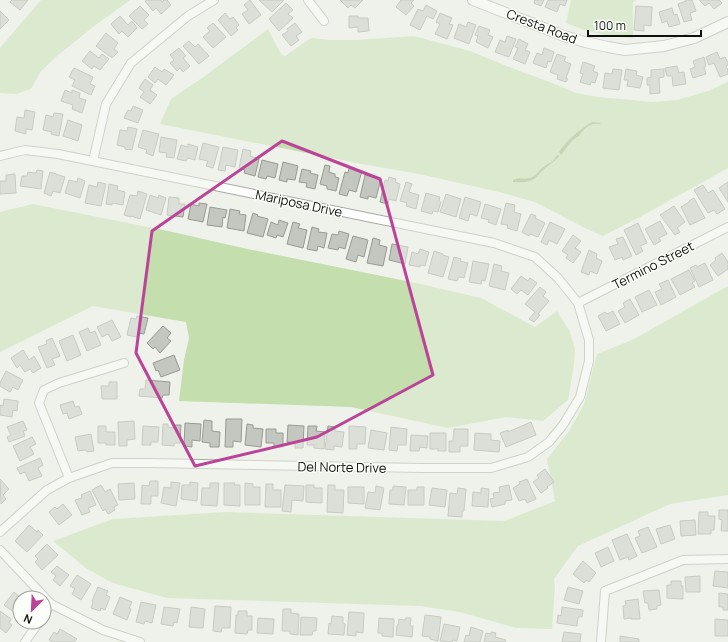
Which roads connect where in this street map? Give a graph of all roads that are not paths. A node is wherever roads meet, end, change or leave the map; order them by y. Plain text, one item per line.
1 (214, 0) edge
2 (308, 0) edge
3 (473, 0) edge
4 (324, 21) dead end
5 (728, 22) edge
6 (0, 156) edge
7 (93, 161) junction
8 (728, 226) edge
9 (578, 303) junction
10 (124, 363) dead end
11 (69, 478) junction
12 (0, 532) edge
13 (0, 550) edge
14 (728, 559) edge
15 (38, 590) edge
16 (52, 605) edge
17 (33, 630) edge
18 (25, 642) edge
19 (140, 642) edge
20 (601, 642) edge

1 - 7 street
2 - 4 street
3 - 5 street, Cresta Road
6 - 7 street, Mariposa Drive
7 - 9 street, Mariposa Drive
8 - 9 street, Termino Street
9 - 11 street, Del Norte Drive
10 - 11 street
11 - 12 street, Del Norte Drive
13 - 15 street
14 - 20 street
16 - 19 street
17 - 18 street

